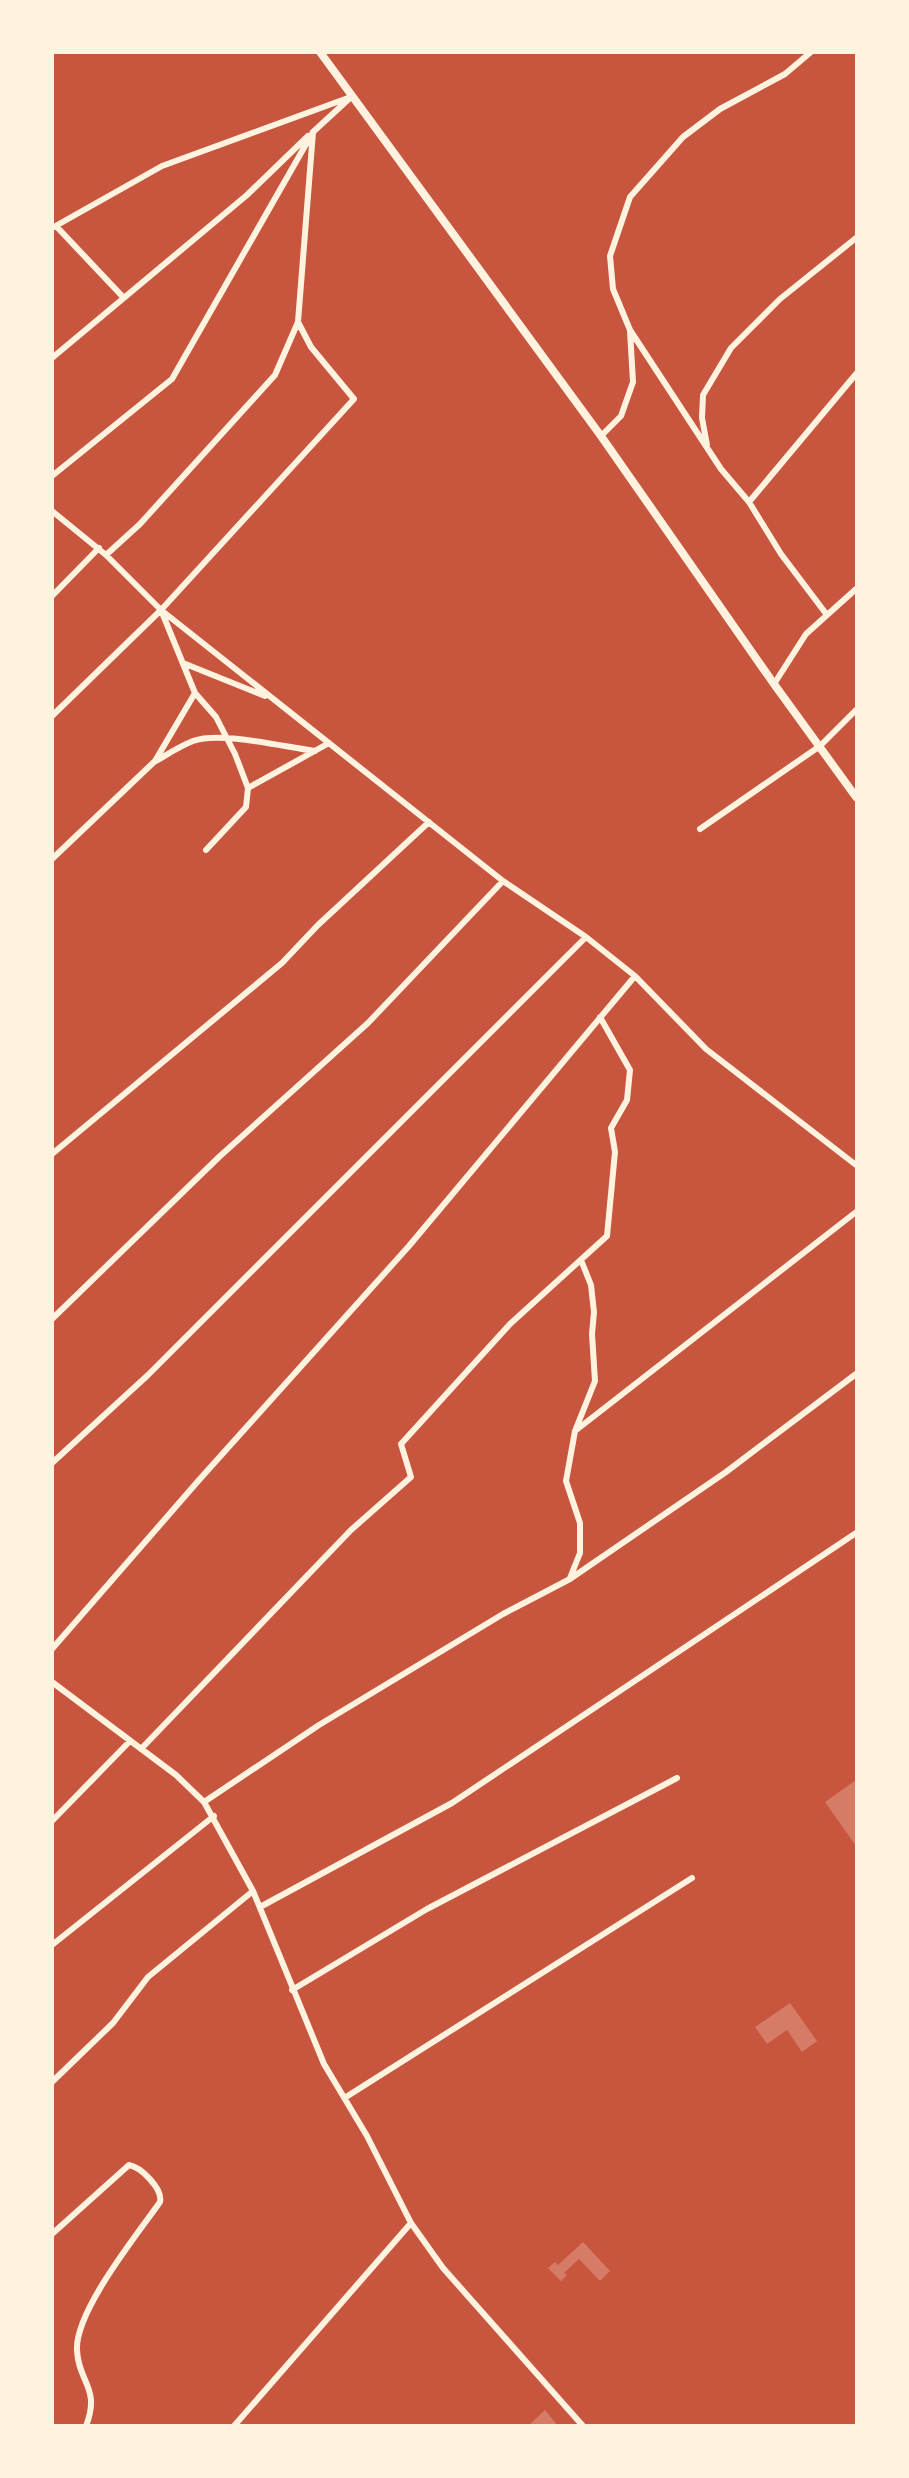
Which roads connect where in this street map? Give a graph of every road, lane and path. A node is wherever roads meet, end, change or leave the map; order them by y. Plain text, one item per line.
1 (320, 52) edge
2 (811, 52) edge
3 (351, 97) junction
4 (313, 132) junction
5 (54, 227) edge
6 (856, 238) edge
7 (123, 297) junction
8 (298, 322) junction
9 (630, 330) junction
10 (52, 358) edge
11 (856, 374) edge
12 (601, 436) junction
13 (707, 448) junction
14 (52, 476) edge
15 (749, 502) junction
16 (52, 511) edge
17 (99, 549) junction
18 (106, 555) junction
19 (856, 589) edge
20 (52, 596) edge
21 (161, 610) junction
22 (827, 615) junction
23 (183, 663) junction
24 (774, 684) junction
25 (195, 693) junction
26 (271, 698) junction
27 (856, 710) edge
28 (52, 716) edge
29 (227, 738) junction
30 (329, 743) junction
31 (820, 746) junction
32 (315, 751) junction
33 (155, 761) junction
34 (248, 788) junction
35 (856, 797) edge
36 (429, 822) junction
37 (700, 829) dead end
38 (206, 850) dead end
39 (52, 859) edge
40 (503, 882) junction
41 (586, 937) junction
42 (634, 976) junction
43 (600, 1017) junction
44 (52, 1154) edge
45 (856, 1165) edge
46 (856, 1212) edge
47 (581, 1260) junction
48 (52, 1318) edge
49 (856, 1374) edge
50 (575, 1431) junction
51 (52, 1463) edge
52 (856, 1533) edge
53 (570, 1579) junction
54 (52, 1649) edge
55 (52, 1682) edge
56 (130, 1741) junction
57 (141, 1749) junction
58 (677, 1778) dead end
59 (204, 1802) junction
60 (214, 1816) junction
61 (52, 1821) edge
62 (692, 1878) dead end
63 (253, 1891) junction
64 (260, 1907) junction
65 (52, 1946) edge
66 (292, 1990) junction
67 (52, 2082) edge
68 (346, 2097) junction
69 (411, 2223) junction
70 (52, 2234) edge
71 (86, 2426) edge
72 (234, 2426) edge
73 (582, 2426) edge

1 - 3 street
2 - 9 street
3 - 4 street
3 - 5 street
3 - 12 street
4 - 7 street
4 - 8 street
4 - 14 street
5 - 7 street
6 - 13 street
7 - 10 street
8 - 18 street
8 - 21 street
9 - 12 street
9 - 13 street
11 - 15 street
12 - 24 street
13 - 15 street
15 - 22 street
16 - 17 street
17 - 18 street
17 - 20 street
18 - 21 street
19 - 22 street
21 - 23 street
21 - 26 street
21 - 28 street
22 - 24 street
23 - 25 street
23 - 26 street
24 - 31 street
25 - 29 street
25 - 33 street
26 - 30 street
27 - 31 street
29 - 32 street
29 - 33 street
29 - 34 street
30 - 32 street
30 - 36 street
31 - 35 street
31 - 37 street
32 - 34 street
33 - 39 street
34 - 38 street
36 - 40 street
36 - 44 street
40 - 41 street
40 - 48 street
41 - 42 street
41 - 51 street
42 - 43 street
42 - 45 street
43 - 47 street
43 - 54 street
46 - 50 street
47 - 50 street
47 - 57 street
49 - 53 street
50 - 53 street
52 - 64 street
53 - 59 street
55 - 56 street
56 - 57 street
56 - 61 street
57 - 59 street
58 - 66 street
59 - 60 street
60 - 63 street
60 - 65 street
62 - 68 street
63 - 64 street
63 - 67 street
64 - 66 street
66 - 68 street
68 - 69 street
69 - 72 street
69 - 73 street
70 - 71 street

